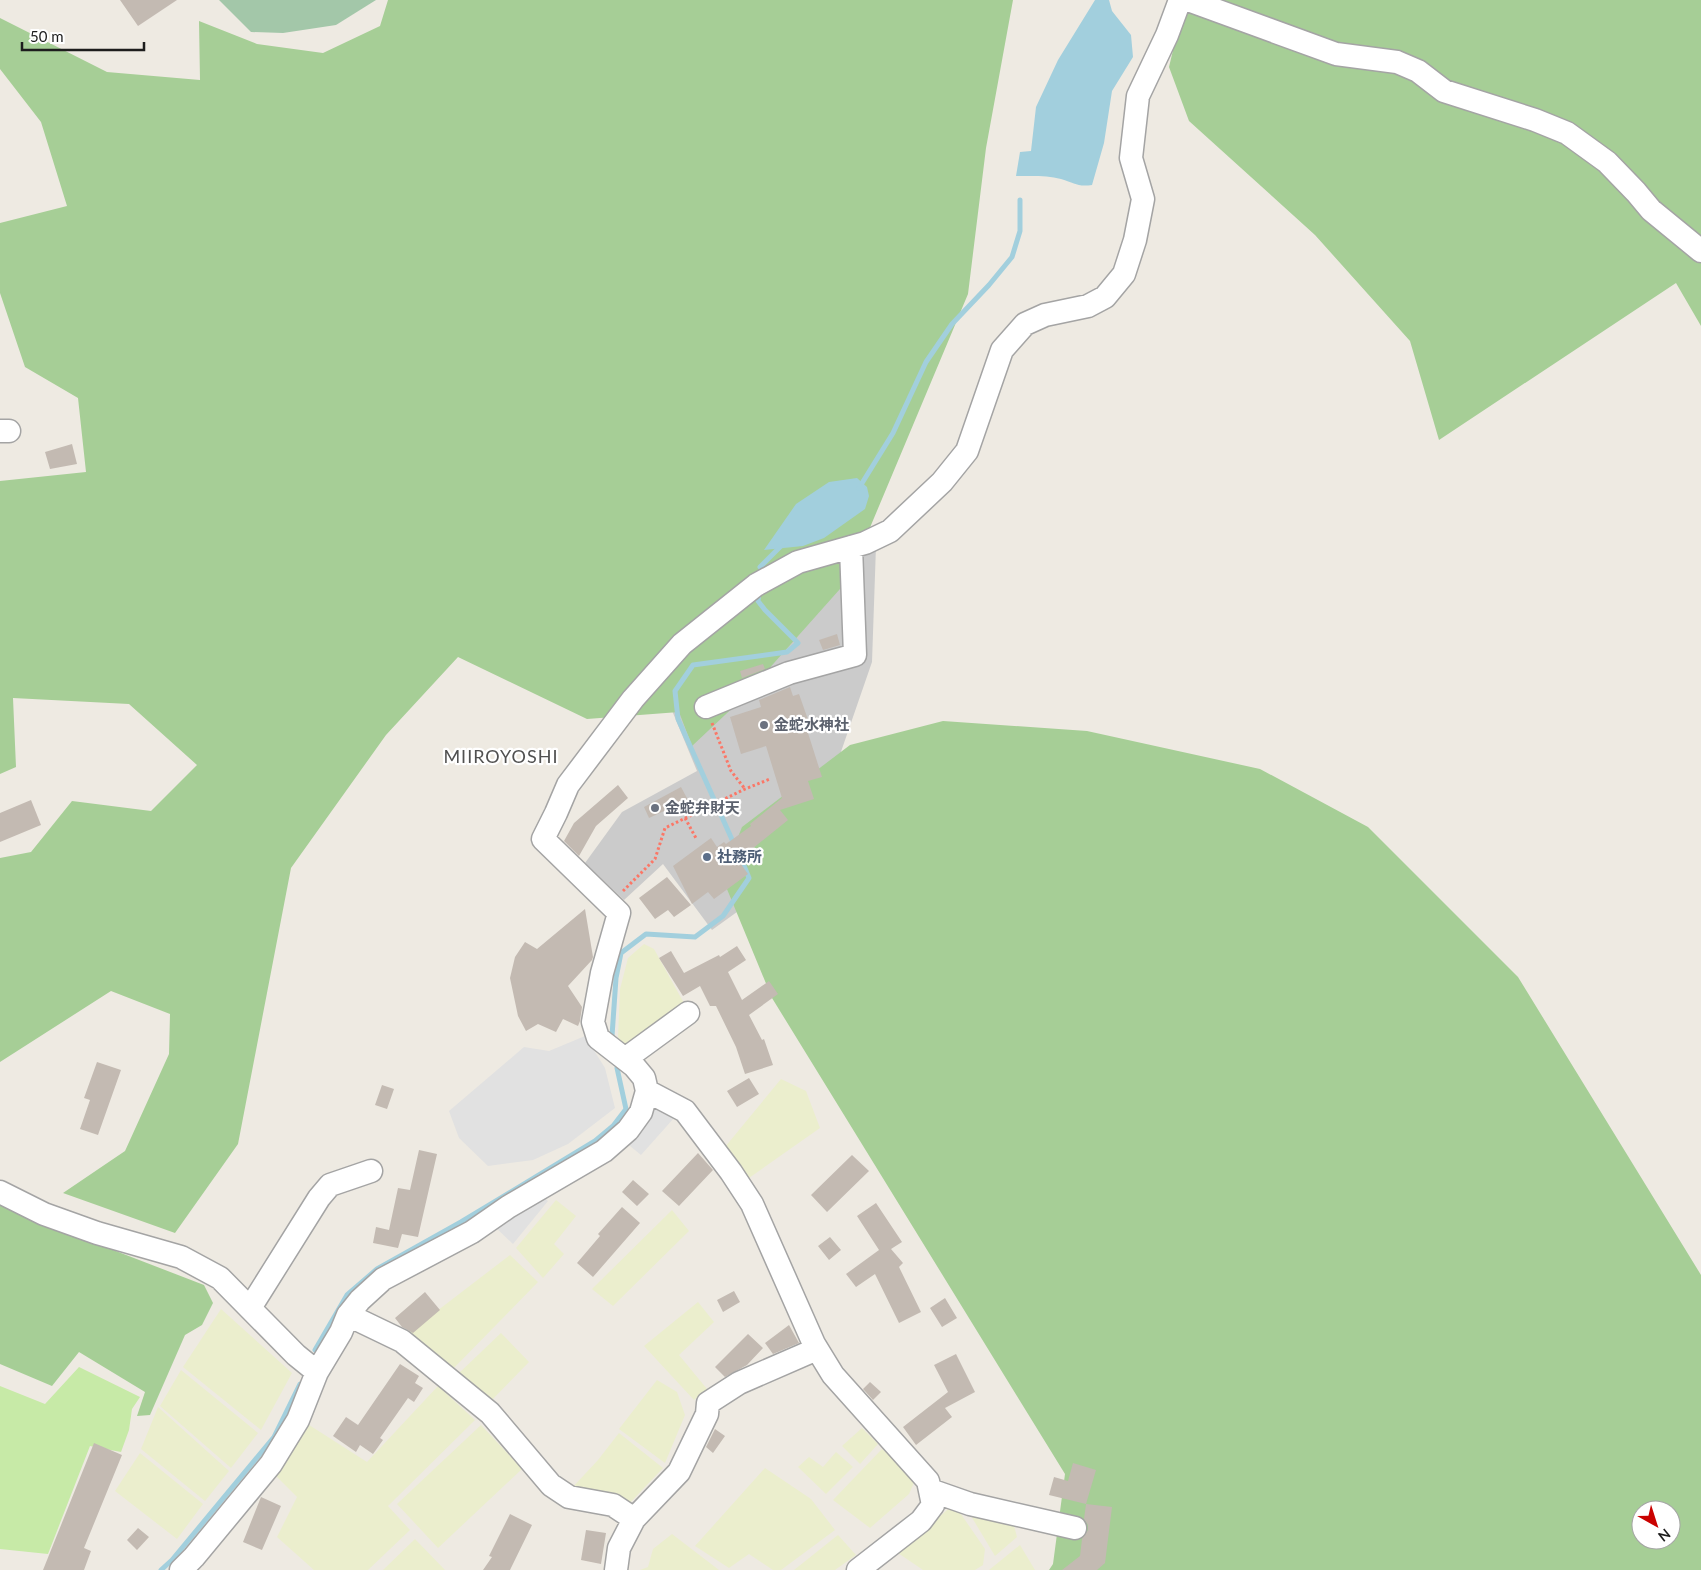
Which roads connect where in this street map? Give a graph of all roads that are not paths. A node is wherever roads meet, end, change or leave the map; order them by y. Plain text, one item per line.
1 (1180, 0) edge
2 (1188, 0) edge
3 (1701, 250) edge
4 (851, 547) junction
5 (706, 706) road end
6 (688, 1013) dead end
7 (625, 1059) junction
8 (647, 1091) junction
9 (371, 1171) dead end
10 (0, 1192) edge
11 (250, 1308) junction
12 (348, 1314) junction
13 (817, 1349) junction
14 (318, 1372) junction
15 (930, 1490) junction
16 (634, 1519) junction
17 (1075, 1528) dead end
18 (188, 1568) edge
19 (616, 1570) edge
20 (858, 1570) edge

1 - 4 street
2 - 3 street
4 - 5 street
4 - 7 street
6 - 7 street
7 - 8 street
8 - 12 street
8 - 13 street
9 - 11 street
10 - 11 street
11 - 14 street
12 - 14 street
12 - 16 street
13 - 15 street
13 - 16 street
14 - 18 street
15 - 17 street
15 - 20 street
16 - 19 street

